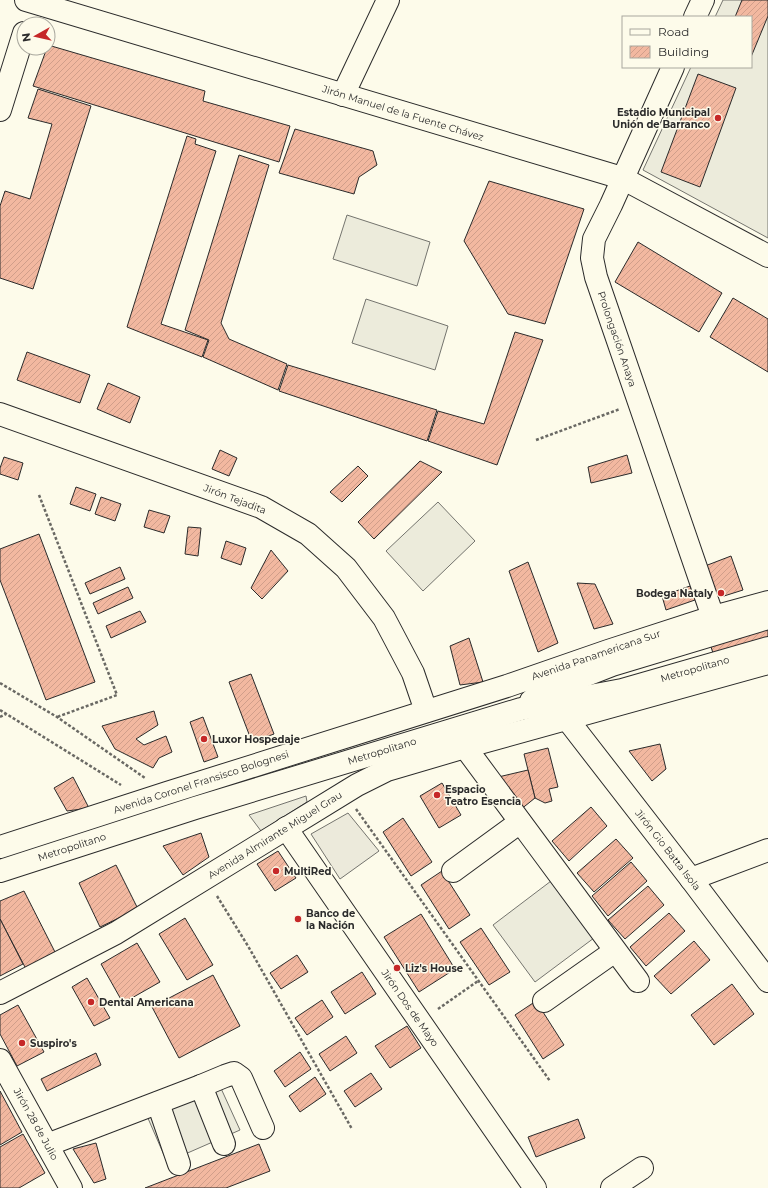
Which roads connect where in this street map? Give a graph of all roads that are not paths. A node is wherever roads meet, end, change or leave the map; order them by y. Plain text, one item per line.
1 (388, 0) edge
2 (703, 0) edge
3 (35, 1) edge
4 (30, 16) edge
5 (695, 16) edge
6 (17, 56) edge
7 (673, 68) edge
8 (343, 95) junction
9 (0, 110) edge
10 (622, 178) junction
11 (768, 256) edge
12 (0, 414) edge
13 (768, 602) edge
14 (713, 616) junction
15 (768, 618) edge
16 (768, 648) edge
17 (768, 663) edge
18 (521, 709) junction
19 (426, 711) junction
20 (566, 719) junction
21 (465, 747) junction
22 (520, 822) junction
23 (286, 828) junction
24 (0, 847) edge
25 (768, 850) edge
26 (0, 871) edge
27 (453, 871) dead end
28 (691, 879) junction
29 (615, 950) junction
30 (638, 981) dead end
31 (768, 982) edge
32 (0, 993) edge
33 (544, 1001) dead end
34 (0, 1060) edge
35 (202, 1086) junction
36 (158, 1103) junction
37 (263, 1128) dead end
38 (224, 1144) dead end
39 (47, 1145) junction
40 (179, 1164) dead end
41 (642, 1168) dead end
42 (71, 1188) edge
43 (534, 1188) edge
44 (612, 1188) edge

1 - 8 street
2 - 5 street
3 - 4 street
3 - 8 street, Jirón Manuel de la Fuente Chávez
6 - 9 street
7 - 10 street, Prolongación Anaya
8 - 10 street, Jirón Manuel de la Fuente Chávez
10 - 11 street, Jirón Manuel de la Fuente Chávez
10 - 14 street, Prolongación Anaya
12 - 19 street, Jirón Tejadita
13 - 14 street, Avenida Panamericana Sur
14 - 19 street, Avenida Panamericana Sur
15 - 18 street
16 - 18 street, Metropolitano
17 - 20 street
18 - 26 street, Metropolitano
19 - 24 street, Avenida Coronel Fransisco Bolognesi
20 - 21 street, Avenida Almirante Miguel Grau
20 - 28 street, Jirón Gio Batta Isola
21 - 22 street
21 - 23 street, Avenida Almirante Miguel Grau
22 - 27 street
22 - 29 street
23 - 32 street, Avenida Almirante Miguel Grau
23 - 43 street, Jirón Dos de Mayo
25 - 28 street
28 - 31 street, Jirón Gio Batta Isola
29 - 30 street
29 - 33 street
34 - 39 street, Jirón 28 de Julio
35 - 36 street
35 - 37 street
35 - 38 street
36 - 39 street
36 - 40 street
39 - 42 street, Jirón 28 de Julio
41 - 44 street

